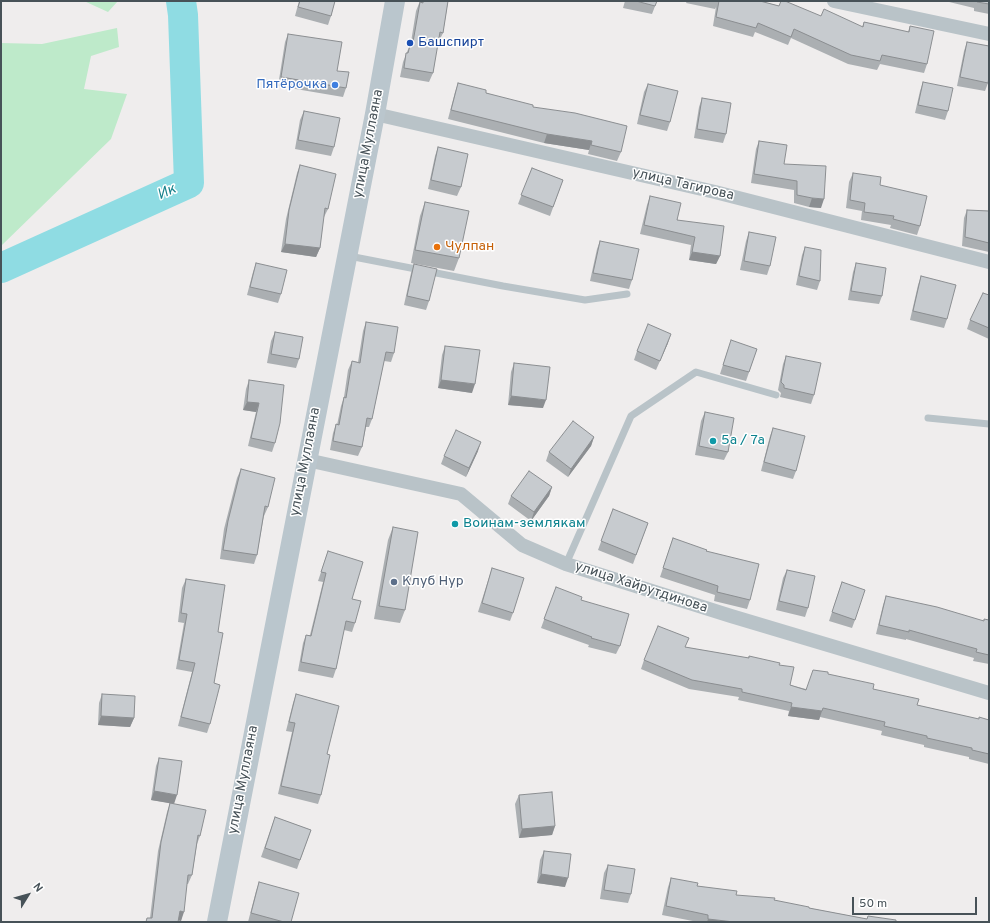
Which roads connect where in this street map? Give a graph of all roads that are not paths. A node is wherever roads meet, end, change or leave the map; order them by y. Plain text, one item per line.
1 (395, 1) edge
2 (834, 1) edge
3 (989, 34) edge
4 (375, 114) junction
5 (347, 256) junction
6 (989, 262) edge
7 (627, 294) dead end
8 (776, 395) dead end
9 (928, 418) dead end
10 (989, 424) edge
11 (307, 460) junction
12 (566, 564) junction
13 (989, 693) edge
14 (217, 922) edge

1 - 4 main road, улица Муллаяна
2 - 3 street
4 - 5 main road, улица Муллаяна
4 - 6 street, улица Тагирова
5 - 7 lane
5 - 11 main road, улица Муллаяна
8 - 12 lane
9 - 10 lane
11 - 12 street, улица Хайрутдинова
11 - 14 main road, улица Муллаяна
12 - 13 street, улица Хайрутдинова

